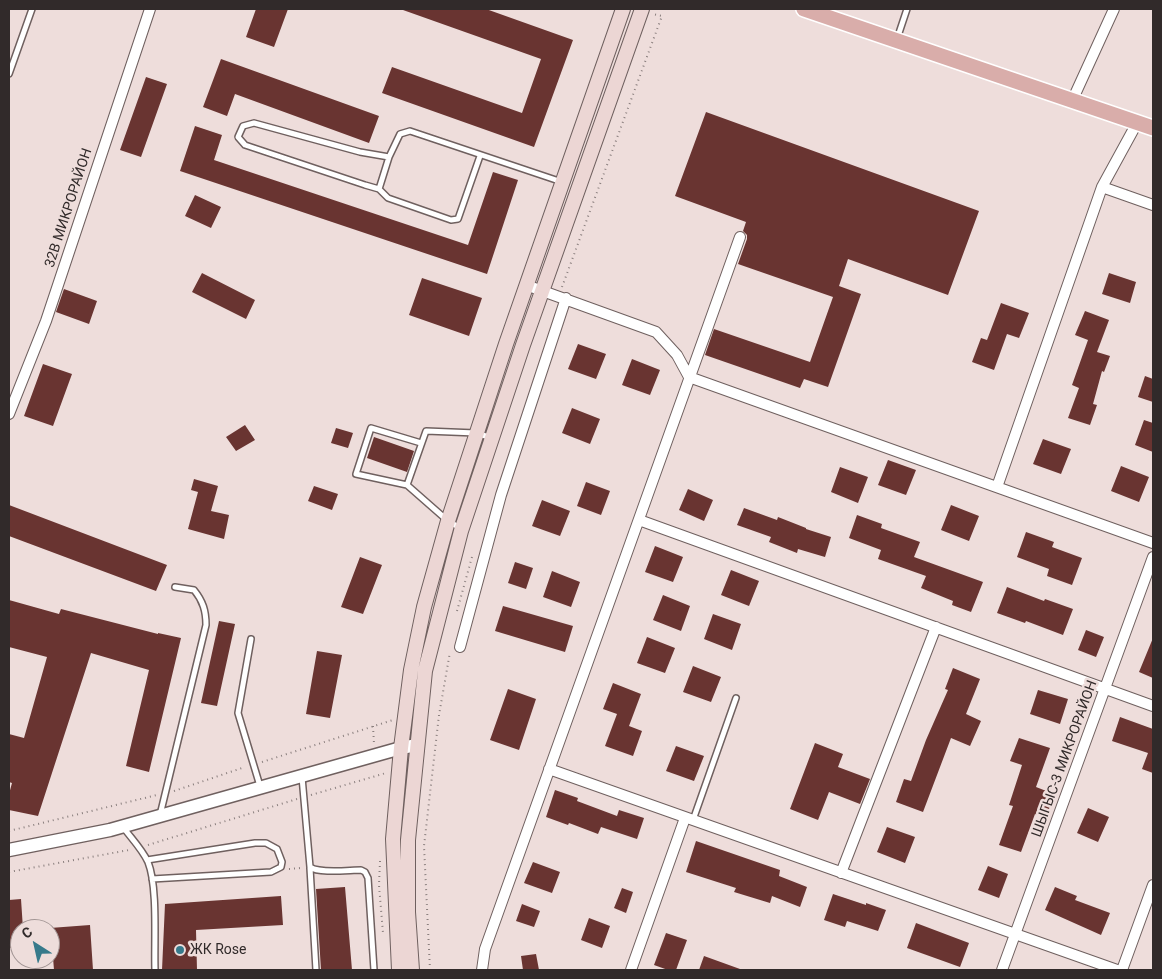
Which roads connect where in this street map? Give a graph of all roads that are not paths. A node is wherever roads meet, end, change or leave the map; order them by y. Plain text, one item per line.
1 (32, 9) edge
2 (150, 9) edge
3 (623, 9) edge
4 (642, 9) edge
5 (804, 9) edge
6 (907, 9) edge
7 (1110, 10) edge
8 (896, 40) junction
9 (9, 74) edge
10 (1072, 100) junction
11 (1137, 123) junction
12 (1153, 128) edge
13 (480, 156) junction
14 (389, 157) junction
15 (562, 182) junction
16 (1102, 187) junction
17 (379, 188) junction
18 (1153, 204) edge
19 (740, 237) dead end
20 (526, 285) junction
21 (542, 291) junction
22 (566, 298) junction
23 (689, 377) junction
24 (9, 414) edge
25 (476, 433) junction
26 (492, 438) junction
27 (421, 443) junction
28 (407, 485) junction
29 (997, 487) junction
30 (639, 520) junction
31 (448, 521) junction
32 (462, 529) junction
33 (1153, 543) edge
34 (1153, 557) edge
35 (175, 587) dead end
36 (936, 627) junction
37 (250, 639) dead end
38 (460, 648) dead end
39 (1105, 689) junction
40 (736, 698) dead end
41 (1153, 706) edge
42 (417, 745) junction
43 (401, 748) junction
44 (549, 769) junction
45 (302, 777) junction
46 (261, 788) junction
47 (160, 815) junction
48 (689, 820) junction
49 (122, 827) junction
50 (9, 850) edge
51 (147, 860) junction
52 (310, 867) junction
53 (841, 873) junction
54 (152, 879) junction
55 (1153, 884) edge
56 (1015, 934) junction
57 (154, 970) edge
58 (316, 970) edge
59 (374, 970) edge
60 (399, 970) edge
61 (412, 970) edge
62 (482, 970) edge
63 (632, 970) edge
64 (1002, 970) edge
65 (1117, 970) edge
66 (1122, 970) edge

1 - 9 lane
2 - 24 street, 32В МИКРОРАЙОН
3 - 15 main road
4 - 21 main road
5 - 8 main road
6 - 8 lane
7 - 10 street
8 - 10 main road
10 - 11 main road
11 - 12 main road
11 - 16 street
13 - 14 lane
13 - 15 lane
13 - 17 lane
14 - 17 lane
14 - 17 lane
15 - 20 main road
16 - 18 street
16 - 29 street
19 - 23 street
20 - 21 street
20 - 25 main road
21 - 22 street
21 - 26 main road
22 - 23 street
22 - 38 street
23 - 29 street
23 - 30 street
25 - 26 lane
25 - 27 lane
25 - 31 main road
26 - 32 main road
27 - 28 lane
27 - 28 lane
28 - 31 lane
29 - 33 street
30 - 36 street
30 - 44 street
31 - 32 lane
31 - 43 main road
32 - 42 main road
34 - 39 street, ШЫГЫС-3 МИКРОРАЙОН
35 - 47 lane
36 - 39 street
36 - 53 street
37 - 46 lane
39 - 41 street
39 - 56 street, ШЫГЫС-3 МИКРОРАЙОН
40 - 48 lane
42 - 43 street
42 - 61 main road
43 - 45 street
43 - 60 main road
44 - 48 street
44 - 62 street
45 - 46 street
45 - 52 lane
46 - 47 street
47 - 49 street
48 - 53 street
48 - 63 street
49 - 50 street
49 - 51 lane
51 - 54 lane
51 - 54 lane
52 - 58 lane
52 - 59 lane
53 - 56 street
54 - 57 lane
55 - 66 street
56 - 64 street, ШЫГЫС-3 МИКРОРАЙОН
56 - 65 street

